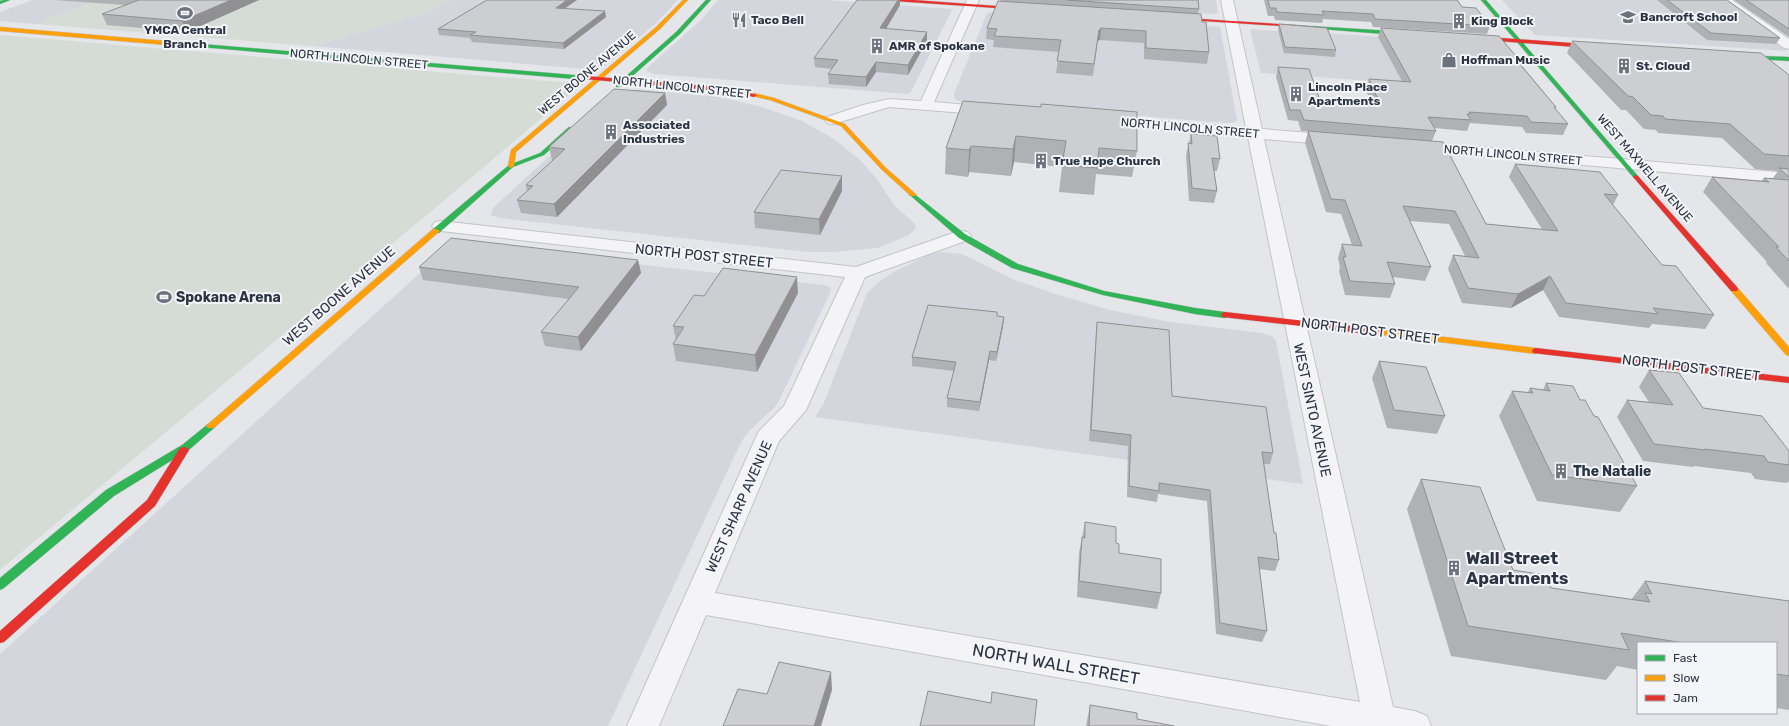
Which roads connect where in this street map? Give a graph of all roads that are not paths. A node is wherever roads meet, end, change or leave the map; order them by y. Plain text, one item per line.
1 (8, 0) edge
2 (686, 0) edge
3 (709, 0) edge
4 (893, 0) edge
5 (1227, 0) edge
6 (1483, 0) edge
7 (1724, 0) edge
8 (0, 3) edge
9 (972, 3) edge
10 (1033, 9) edge
11 (1164, 18) edge
12 (1232, 22) junction
13 (0, 30) edge
14 (1415, 34) edge
15 (1462, 37) edge
16 (1519, 41) junction
17 (1789, 45) edge
18 (1612, 47) edge
19 (1726, 55) edge
20 (1789, 59) edge
21 (600, 78) junction
22 (625, 80) junction
23 (609, 94) edge
24 (926, 105) junction
25 (1005, 112) edge
26 (832, 120) junction
27 (1092, 120) edge
28 (575, 124) edge
29 (1256, 134) junction
30 (1352, 142) edge
31 (1399, 146) edge
32 (1626, 165) junction
33 (510, 166) junction
34 (1789, 178) edge
35 (441, 226) junction
36 (962, 236) junction
37 (856, 273) junction
38 (1294, 322) junction
39 (1789, 353) edge
40 (1789, 380) edge
41 (186, 447) junction
42 (0, 585) edge
43 (697, 602) junction
44 (0, 638) edge
45 (1380, 723) edge
46 (643, 726) edge
47 (1415, 726) edge

1 - 8 street
2 - 21 street, WEST BOONE AVENUE
3 - 22 street
4 - 9 street
5 - 12 street, WEST SINTO AVENUE
6 - 16 street, WEST MAXWELL AVENUE
7 - 17 street
9 - 10 street
9 - 24 street
11 - 12 street
12 - 14 street
12 - 29 street, WEST SINTO AVENUE
13 - 21 street, NORTH LINCOLN STREET
15 - 16 street
16 - 18 street
16 - 32 street, WEST MAXWELL AVENUE
19 - 20 street
21 - 22 street, NORTH LINCOLN STREET
21 - 33 street, WEST BOONE AVENUE
22 - 23 street
22 - 26 street, NORTH LINCOLN STREET
24 - 25 street
24 - 26 street
26 - 36 street, NORTH POST STREET
27 - 29 street, NORTH LINCOLN STREET
28 - 33 street, WEST BOONE AVENUE
29 - 30 street, NORTH LINCOLN STREET
29 - 38 street, WEST SINTO AVENUE
31 - 32 street, NORTH LINCOLN STREET
32 - 34 street, NORTH LINCOLN STREET
32 - 39 street, WEST MAXWELL AVENUE
33 - 35 street, WEST BOONE AVENUE
35 - 37 street, NORTH POST STREET
35 - 41 street, WEST BOONE AVENUE
36 - 37 street, NORTH POST STREET
36 - 38 street, NORTH POST STREET
37 - 43 street, WEST SHARP AVENUE
38 - 40 street, NORTH POST STREET
38 - 45 street, WEST SINTO AVENUE
41 - 42 street, WEST BOONE AVENUE
41 - 44 street, WEST BOONE AVENUE
43 - 45 street, NORTH WALL STREET
43 - 46 street, WEST SHARP AVENUE
45 - 47 street, NORTH WALL STREET

